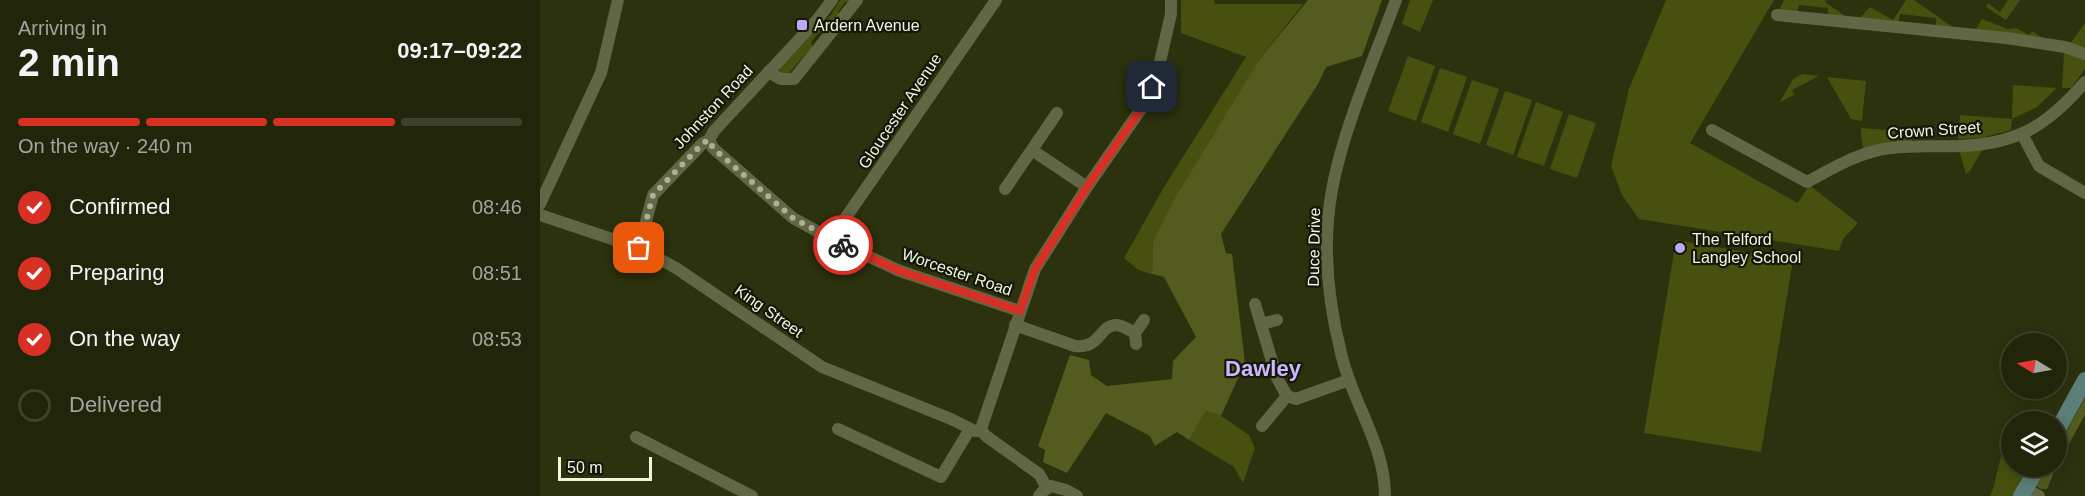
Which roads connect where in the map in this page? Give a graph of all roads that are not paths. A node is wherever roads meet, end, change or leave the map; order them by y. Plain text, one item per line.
1 (618, 0) edge
2 (832, 0) edge
3 (857, 0) edge
4 (996, 0) edge
5 (1171, 0) edge
6 (1396, 0) edge
7 (1777, 15) dead end
8 (2085, 54) edge
9 (768, 72) junction
10 (2085, 82) edge
11 (1057, 113) dead end
12 (1712, 130) dead end
13 (2022, 134) junction
14 (709, 140) junction
15 (1032, 150) junction
16 (1087, 187) junction
17 (1005, 189) dead end
18 (2085, 193) edge
19 (540, 204) edge
20 (540, 215) edge
21 (831, 239) junction
22 (639, 248) junction
23 (1255, 304) dead end
24 (1020, 311) junction
25 (1144, 320) dead end
26 (1278, 320) dead end
27 (1016, 324) junction
28 (1261, 324) junction
29 (1349, 380) junction
30 (2085, 380) edge
31 (1287, 396) junction
32 (2067, 413) edge
33 (1262, 426) dead end
34 (838, 429) dead end
35 (976, 430) junction
36 (636, 437) dead end
37 (2035, 477) edge
38 (1043, 492) edge
39 (2029, 494) edge
40 (752, 496) edge
41 (1077, 496) edge
42 (1385, 496) edge

1 - 19 street
2 - 9 street, Johnston Road
3 - 9 street
4 - 21 street, Gloucester Avenue
5 - 16 street
6 - 29 street, Duce Drive
7 - 8 street
9 - 14 street, Johnston Road
10 - 13 street, Crown Street
11 - 15 street
12 - 13 street, Crown Street
13 - 18 street
14 - 21 street, Worcester Road
14 - 22 street, Johnston Road
15 - 16 street
15 - 17 street
16 - 24 street
20 - 22 street, King Street
21 - 24 street, Worcester Road
22 - 35 street, King Street
23 - 28 street
24 - 27 street
25 - 27 street
26 - 28 street
27 - 35 street
28 - 31 street
29 - 31 street
29 - 42 street, Duce Drive
30 - 32 main road
31 - 33 street
34 - 35 street
35 - 38 street, King Street
36 - 40 street
37 - 39 main road
38 - 41 street

